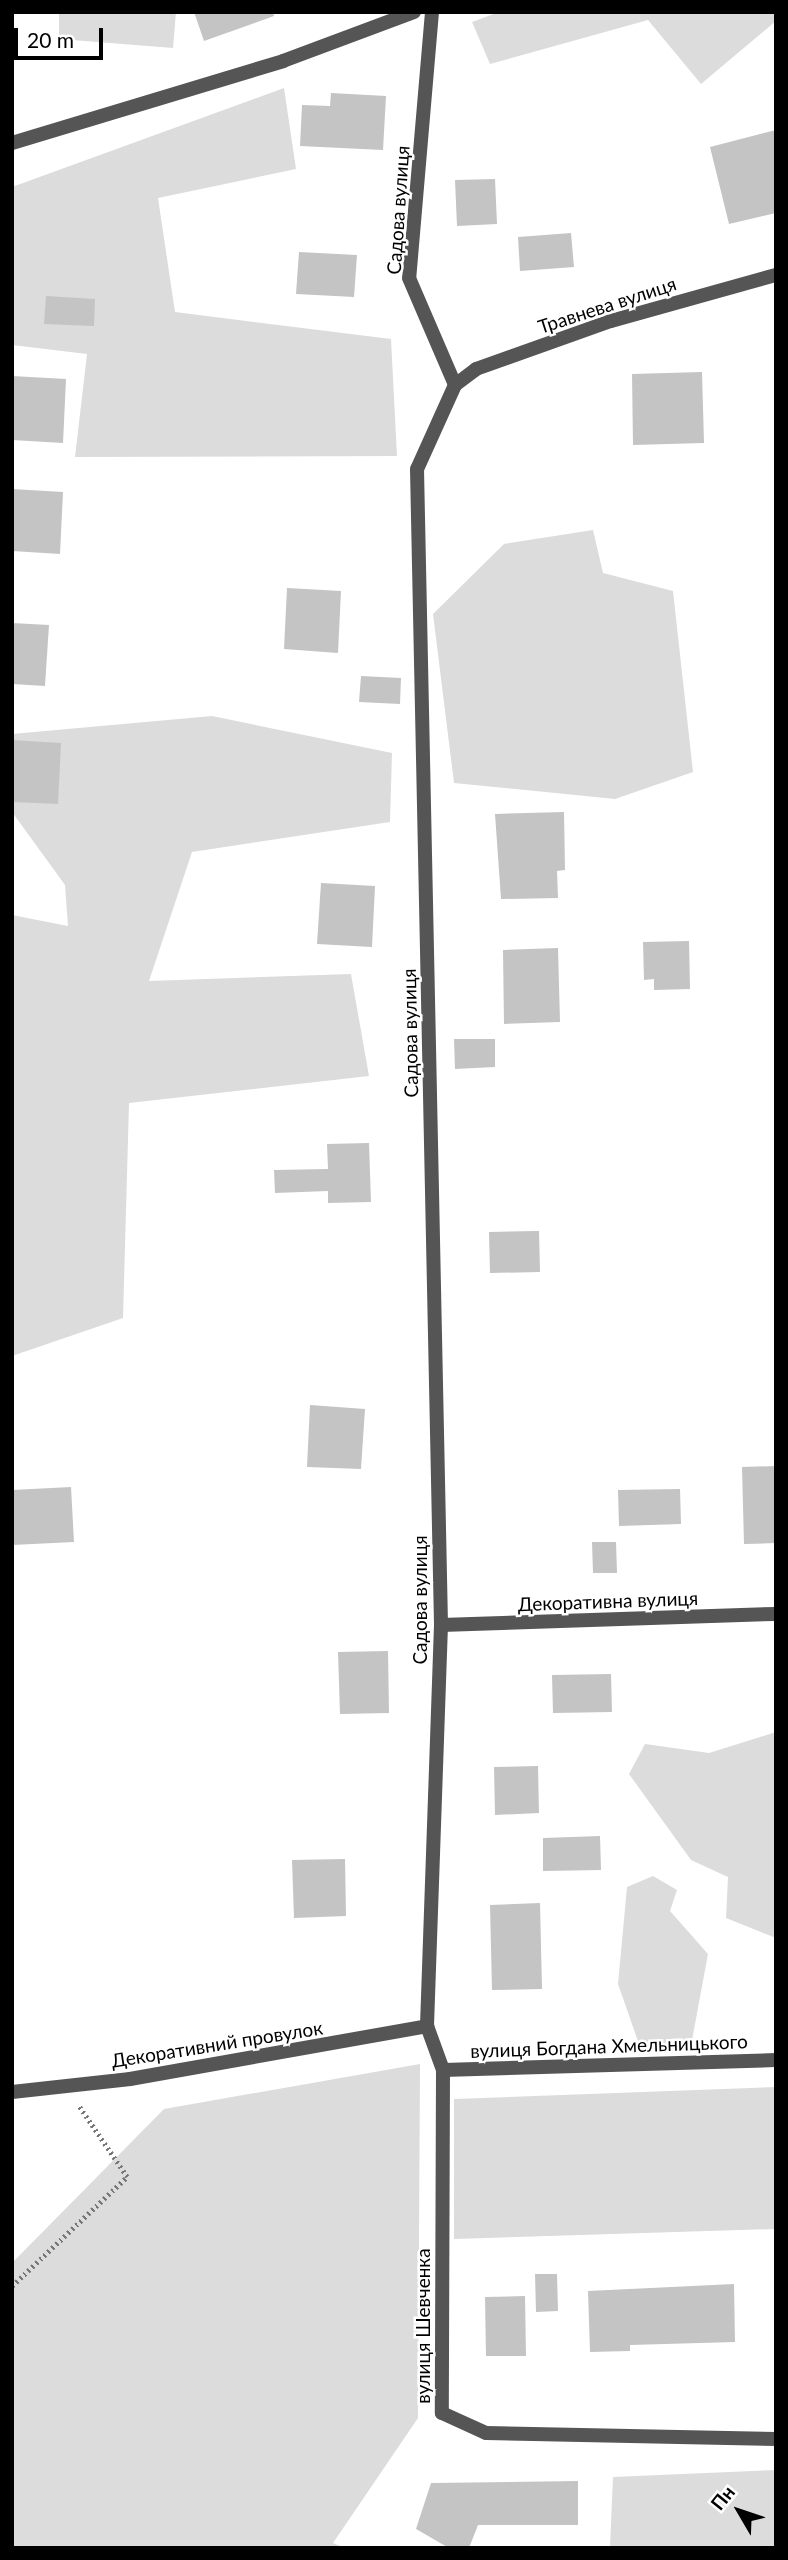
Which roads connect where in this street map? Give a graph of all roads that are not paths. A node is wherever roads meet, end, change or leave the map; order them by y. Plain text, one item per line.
1 (414, 12) edge
2 (432, 12) edge
3 (12, 143) edge
4 (776, 275) edge
5 (455, 386) junction
6 (776, 1614) edge
7 (441, 1625) junction
8 (427, 2026) junction
9 (776, 2060) edge
10 (443, 2070) junction
11 (12, 2092) edge
12 (776, 2439) edge

1 - 3 street
2 - 5 street, Садова вулиця
4 - 5 street, Травнева вулиця
5 - 7 street, Садова вулиця
6 - 7 street, Декоративна вулиця
7 - 8 street, Садова вулиця
8 - 10 street, Садова вулиця
8 - 11 street, Декоративний провулок
9 - 10 street, вулиця Богдана Хмельницького
10 - 12 street, вулиця Шевченка

